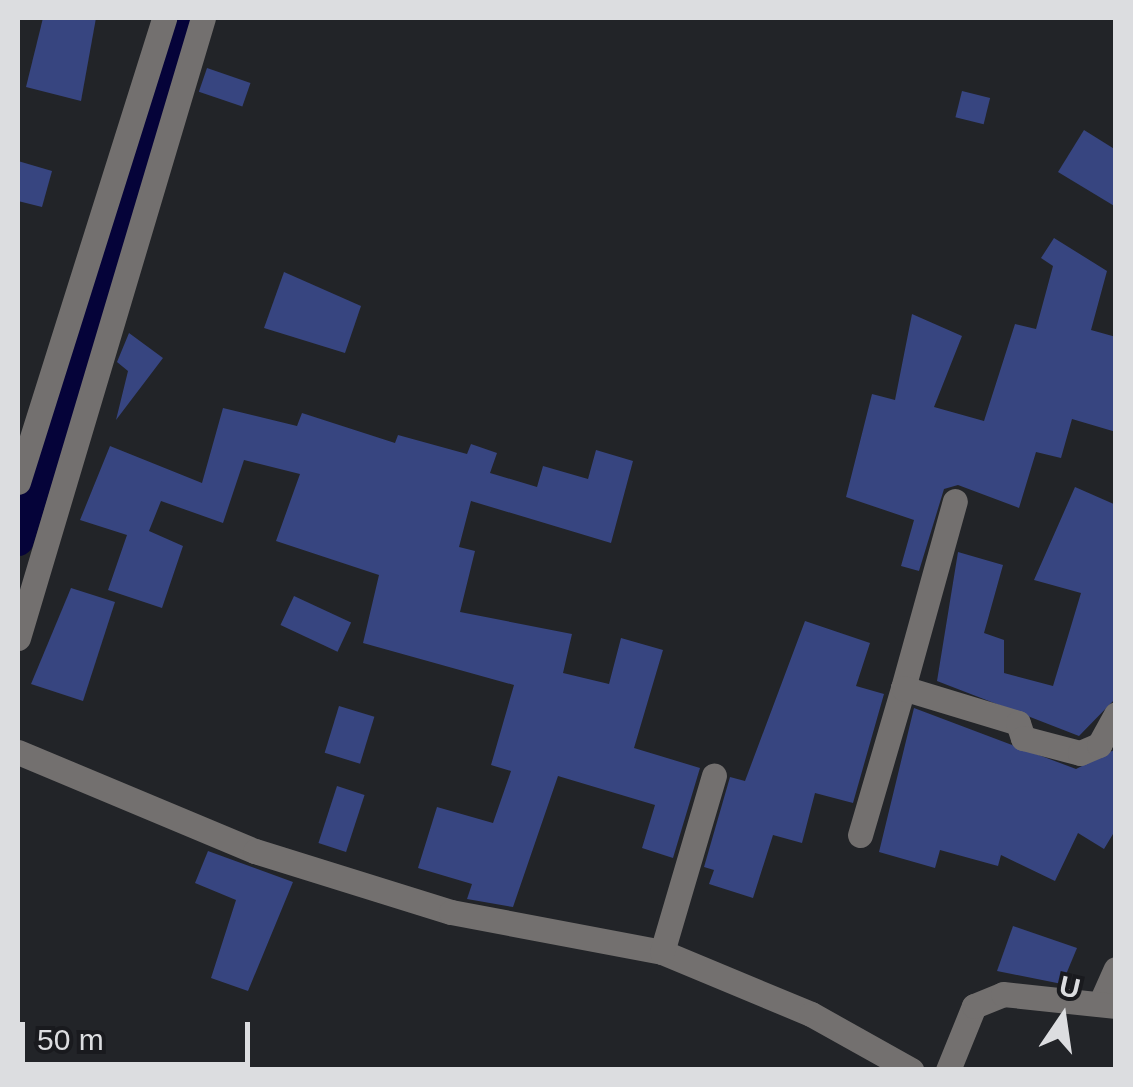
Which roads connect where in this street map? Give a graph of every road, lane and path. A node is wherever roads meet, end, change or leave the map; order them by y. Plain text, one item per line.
1 (164, 18) edge
2 (203, 18) edge
3 (18, 482) edge
4 (956, 501) dead end
5 (18, 638) edge
6 (903, 688) junction
7 (1116, 714) edge
8 (18, 752) edge
9 (714, 775) dead end
10 (860, 835) dead end
11 (662, 952) junction
12 (1116, 969) edge
13 (1108, 1004) edge
14 (911, 1070) edge
15 (948, 1070) edge

1 - 3 street
2 - 5 street
4 - 6 street
6 - 7 street
6 - 10 street
8 - 11 street
9 - 11 street
11 - 14 street
12 - 13 street
13 - 15 street

